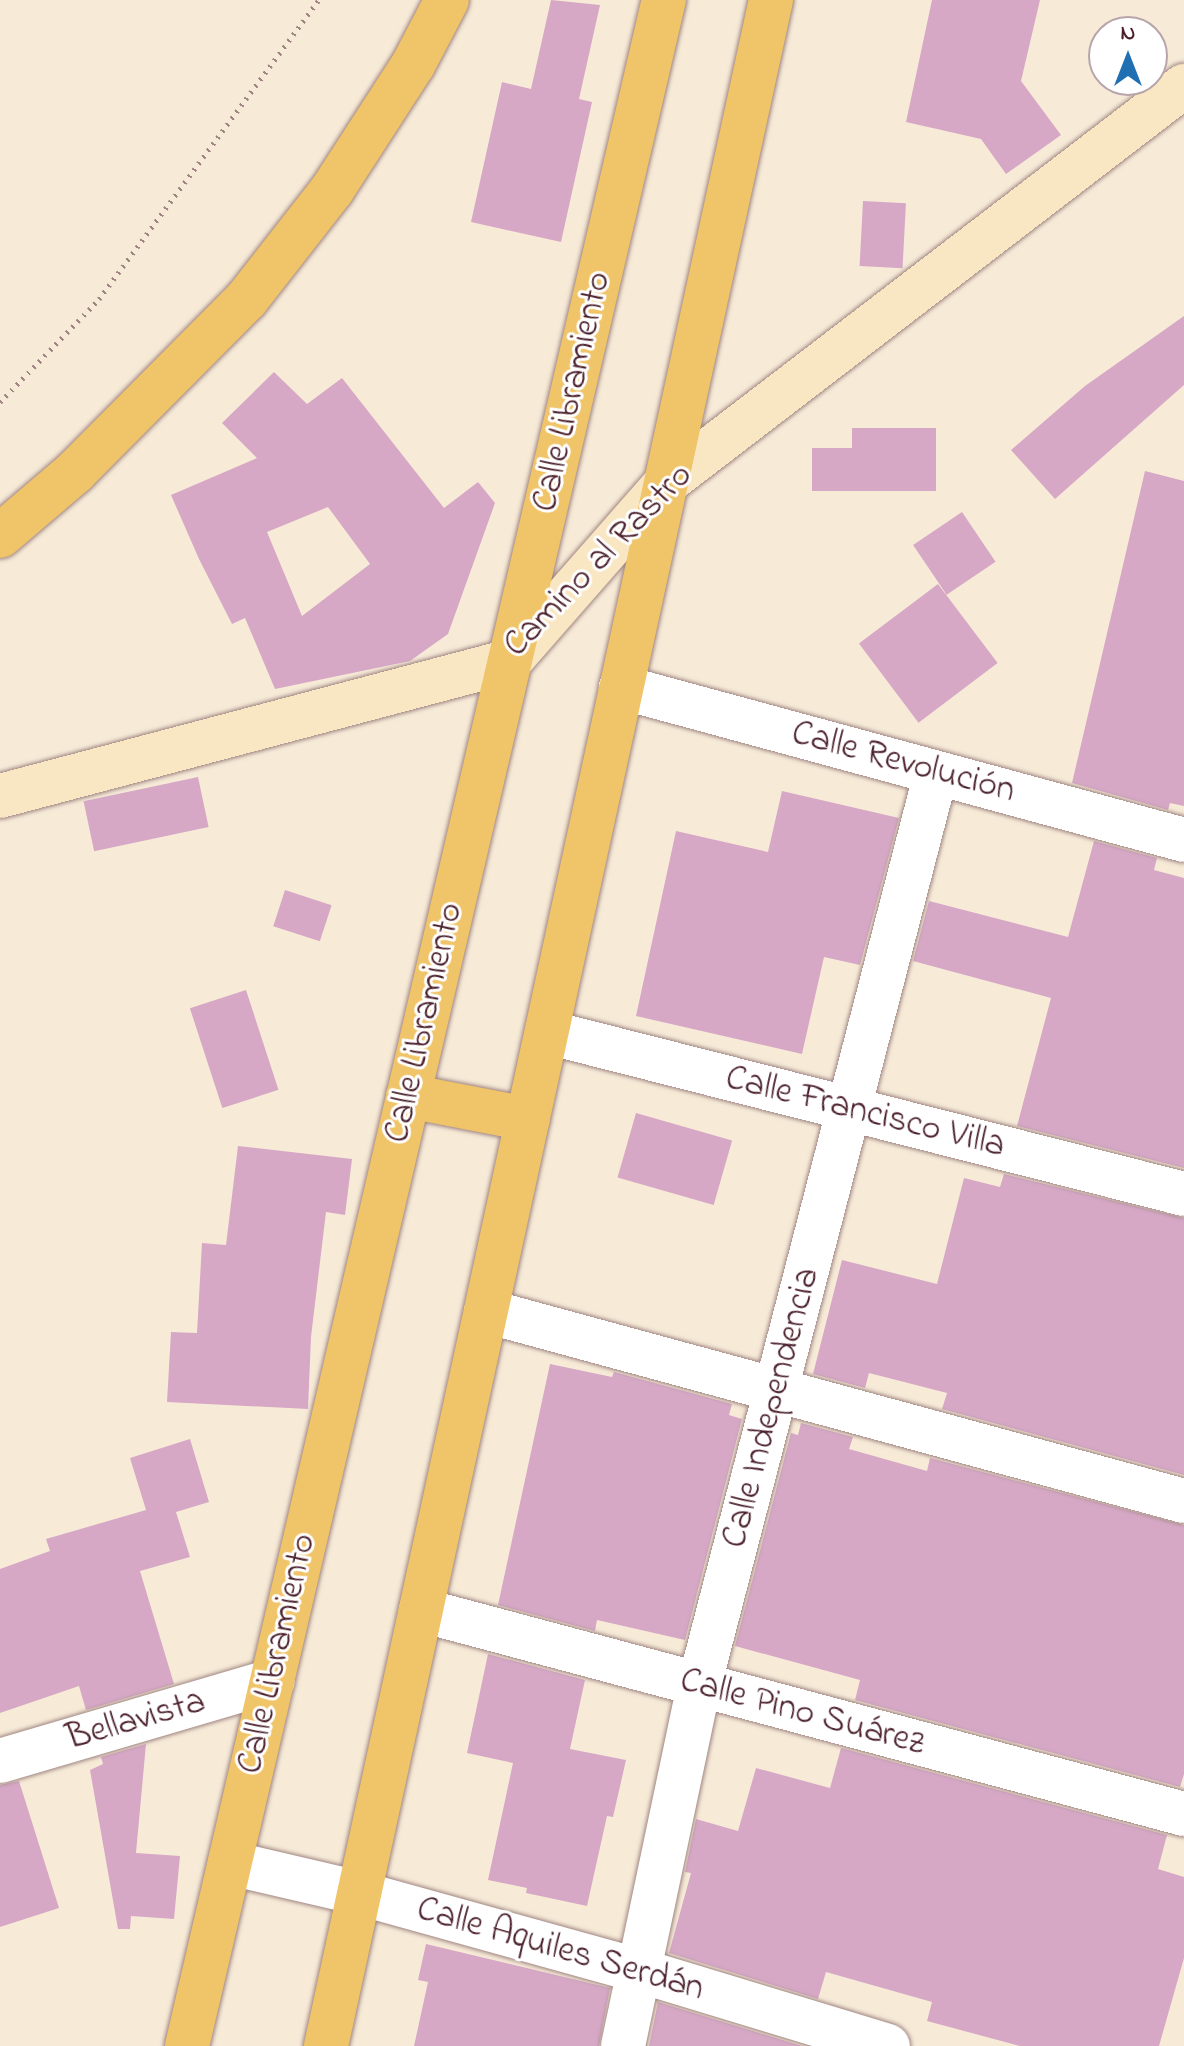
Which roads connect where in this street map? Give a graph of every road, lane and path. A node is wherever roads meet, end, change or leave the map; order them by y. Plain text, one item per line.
1 (319, 0) edge
2 (447, 0) edge
3 (664, 0) edge
4 (771, 0) edge
5 (1184, 86) edge
6 (0, 402) edge
7 (666, 483) junction
8 (0, 536) edge
9 (510, 661) junction
10 (621, 687) junction
11 (936, 773) junction
12 (0, 796) edge
13 (1184, 840) edge
14 (547, 1032) junction
15 (408, 1096) junction
16 (851, 1109) junction
17 (528, 1119) junction
18 (1184, 1194) edge
19 (486, 1311) junction
20 (777, 1389) junction
21 (1184, 1501) edge
22 (421, 1610) junction
23 (272, 1681) junction
24 (699, 1686) junction
25 (0, 1761) edge
26 (1184, 1814) edge
27 (230, 1863) junction
28 (359, 1893) junction
29 (641, 1971) junction
30 (187, 2046) edge
31 (326, 2046) edge
32 (623, 2046) edge
33 (888, 2046) edge

1 - 6 path
2 - 8 main road
3 - 9 main road, Calle Libramiento
4 - 7 main road
5 - 7 street, Camino al Rastro
7 - 9 street, Camino al Rastro
7 - 10 main road
9 - 12 street, Camino al Rastro
9 - 15 main road, Calle Libramiento
10 - 11 street, Calle Revolución
10 - 14 main road
11 - 13 street, Calle Revolución
11 - 16 street, Calle Independencia
14 - 16 street, Calle Francisco Villa
14 - 17 main road
15 - 17 main road
15 - 23 main road, Calle Libramiento
16 - 18 street, Calle Francisco Villa
16 - 20 street, Calle Independencia
17 - 19 main road
19 - 20 street
19 - 22 main road
20 - 21 street
20 - 24 street, Calle Independencia
22 - 24 street, Calle Pino Suárez
22 - 28 main road
23 - 25 street, Bellavista
23 - 27 main road, Calle Libramiento
24 - 26 street, Calle Pino Suárez
24 - 29 street, Calle Independencia
27 - 28 street, Calle Aquiles Serdán
27 - 30 main road, Calle Libramiento
28 - 29 street, Calle Aquiles Serdán
28 - 31 main road
29 - 32 street, Calle Independencia
29 - 33 street, Calle Aquiles Serdán

